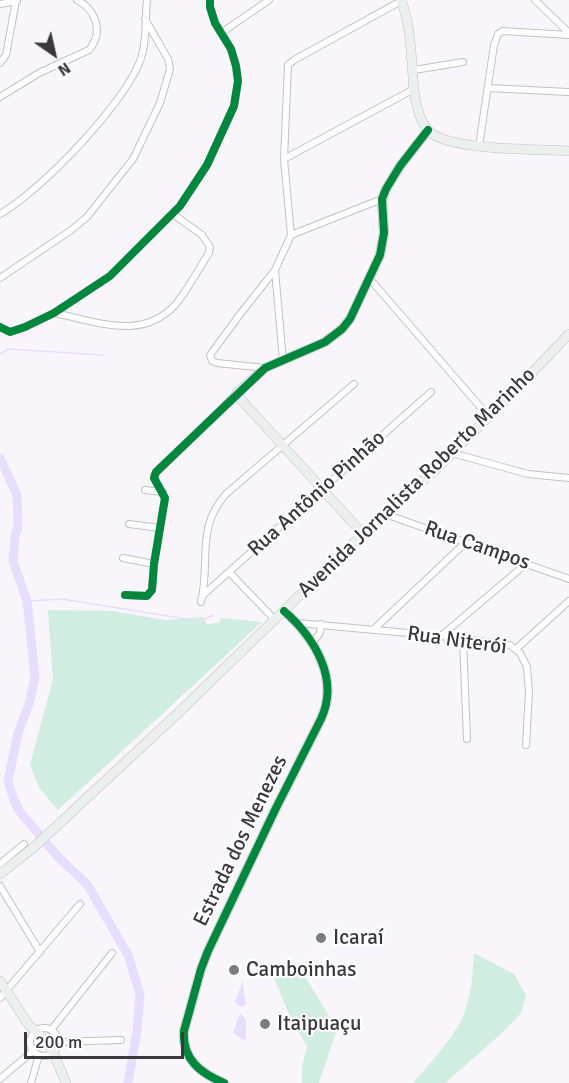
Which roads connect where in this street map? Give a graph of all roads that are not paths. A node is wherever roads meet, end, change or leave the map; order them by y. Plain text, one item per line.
1 (17, 0) edge
2 (77, 0) edge
3 (147, 0) edge
4 (210, 0) edge
5 (269, 0) edge
6 (401, 0) edge
7 (535, 0) edge
8 (0, 4) edge
9 (145, 19) junction
10 (221, 33) junction
11 (569, 34) edge
12 (463, 62) dead end
13 (0, 63) edge
14 (414, 70) junction
15 (488, 88) junction
16 (414, 89) junction
17 (569, 92) edge
18 (0, 97) edge
19 (428, 130) junction
20 (479, 146) junction
21 (569, 151) edge
22 (284, 159) junction
23 (382, 199) junction
24 (0, 214) edge
25 (173, 214) junction
26 (291, 235) junction
27 (275, 270) junction
28 (0, 278) edge
29 (369, 278) junction
30 (54, 313) junction
31 (0, 327) edge
32 (569, 334) edge
33 (283, 361) junction
34 (265, 368) junction
35 (354, 384) dead end
36 (431, 392) dead end
37 (236, 394) junction
38 (489, 417) junction
39 (283, 446) junction
40 (452, 453) junction
41 (569, 478) edge
42 (323, 489) junction
43 (145, 490) dead end
44 (163, 492) junction
45 (385, 514) junction
46 (129, 524) dead end
47 (160, 528) junction
48 (363, 534) junction
49 (465, 543) junction
50 (123, 558) dead end
51 (527, 563) junction
52 (154, 564) junction
53 (229, 572) junction
54 (569, 579) edge
55 (125, 596) dead end
56 (569, 601) edge
57 (284, 611) junction
58 (274, 620) junction
59 (298, 623) junction
60 (321, 624) junction
61 (373, 630) junction
62 (441, 636) junction
63 (463, 640) junction
64 (312, 643) junction
65 (516, 649) junction
66 (466, 740) dead end
67 (526, 745) dead end
68 (28, 846) junction
69 (0, 864) edge
70 (0, 874) edge
71 (0, 886) edge
72 (80, 904) dead end
73 (40, 952) junction
74 (112, 953) dead end
75 (0, 981) edge
76 (3, 994) edge
77 (51, 1030) junction
78 (35, 1031) junction
79 (120, 1040) dead end
80 (58, 1042) junction
81 (33, 1051) junction
82 (53, 1052) junction
83 (39, 1055) junction
84 (0, 1079) edge
85 (31, 1083) edge
86 (66, 1083) edge
87 (224, 1083) edge

1 - 8 street
1 - 13 street
2 - 18 street
3 - 9 street
4 - 10 street
5 - 10 street
6 - 14 main road
6 - 22 street
7 - 11 street
9 - 24 street
9 - 28 street
10 - 25 street
11 - 15 street
12 - 14 street
14 - 16 main road
15 - 17 street
15 - 20 street
16 - 19 main road
16 - 22 street
19 - 20 main road
19 - 23 main road
20 - 21 main road
22 - 26 street
23 - 26 street
23 - 29 main road
25 - 30 street
25 - 30 street
26 - 27 street
27 - 33 street
27 - 34 street
29 - 33 main road
29 - 38 street
30 - 31 street
32 - 38 main road, Avenida Jornalista Roberto Marinho
33 - 34 main road
34 - 37 main road
35 - 39 street
36 - 42 street, Rua Antônio Pinhão
37 - 39 main road
37 - 44 street
38 - 40 main road, Avenida Jornalista Roberto Marinho
39 - 42 main road
39 - 53 street, Rua Antônio Pinhão
40 - 41 street
40 - 45 main road, Avenida Jornalista Roberto Marinho
42 - 48 main road
42 - 53 street, Rua Antônio Pinhão
43 - 44 street
44 - 47 street
45 - 48 main road, Avenida Jornalista Roberto Marinho
45 - 49 street, Rua Campos
46 - 47 street
47 - 52 street
48 - 57 main road, Avenida Jornalista Roberto Marinho
49 - 51 street, Rua Campos
49 - 61 street
50 - 52 street
51 - 54 street, Rua Campos
51 - 62 street
52 - 55 street
53 - 58 street
56 - 65 street
57 - 58 main road, Avenida Jornalista Roberto Marinho
57 - 59 main road, Estrada dos Menezes
58 - 68 main road, Avenida Jornalista Roberto Marinho
59 - 60 street, Rua Niterói
59 - 64 main road, Estrada dos Menezes
60 - 61 street, Rua Niterói
60 - 64 street
61 - 62 street, Rua Niterói
62 - 63 street, Rua Niterói
63 - 65 street, Rua Niterói
63 - 66 street
64 - 87 main road, Estrada dos Menezes
65 - 67 street, Rua Niterói
68 - 69 street, Avenida Jornalista Roberto Marinho
68 - 70 main road, Avenida Jornalista Roberto Marinho
71 - 73 street
72 - 73 street
73 - 76 street
74 - 77 street
75 - 76 main road
76 - 78 main road
77 - 78 street
77 - 80 street
78 - 81 street
78 - 82 main road
79 - 80 street
80 - 82 street
81 - 83 street
81 - 84 street
82 - 83 street
82 - 86 main road
83 - 85 street

